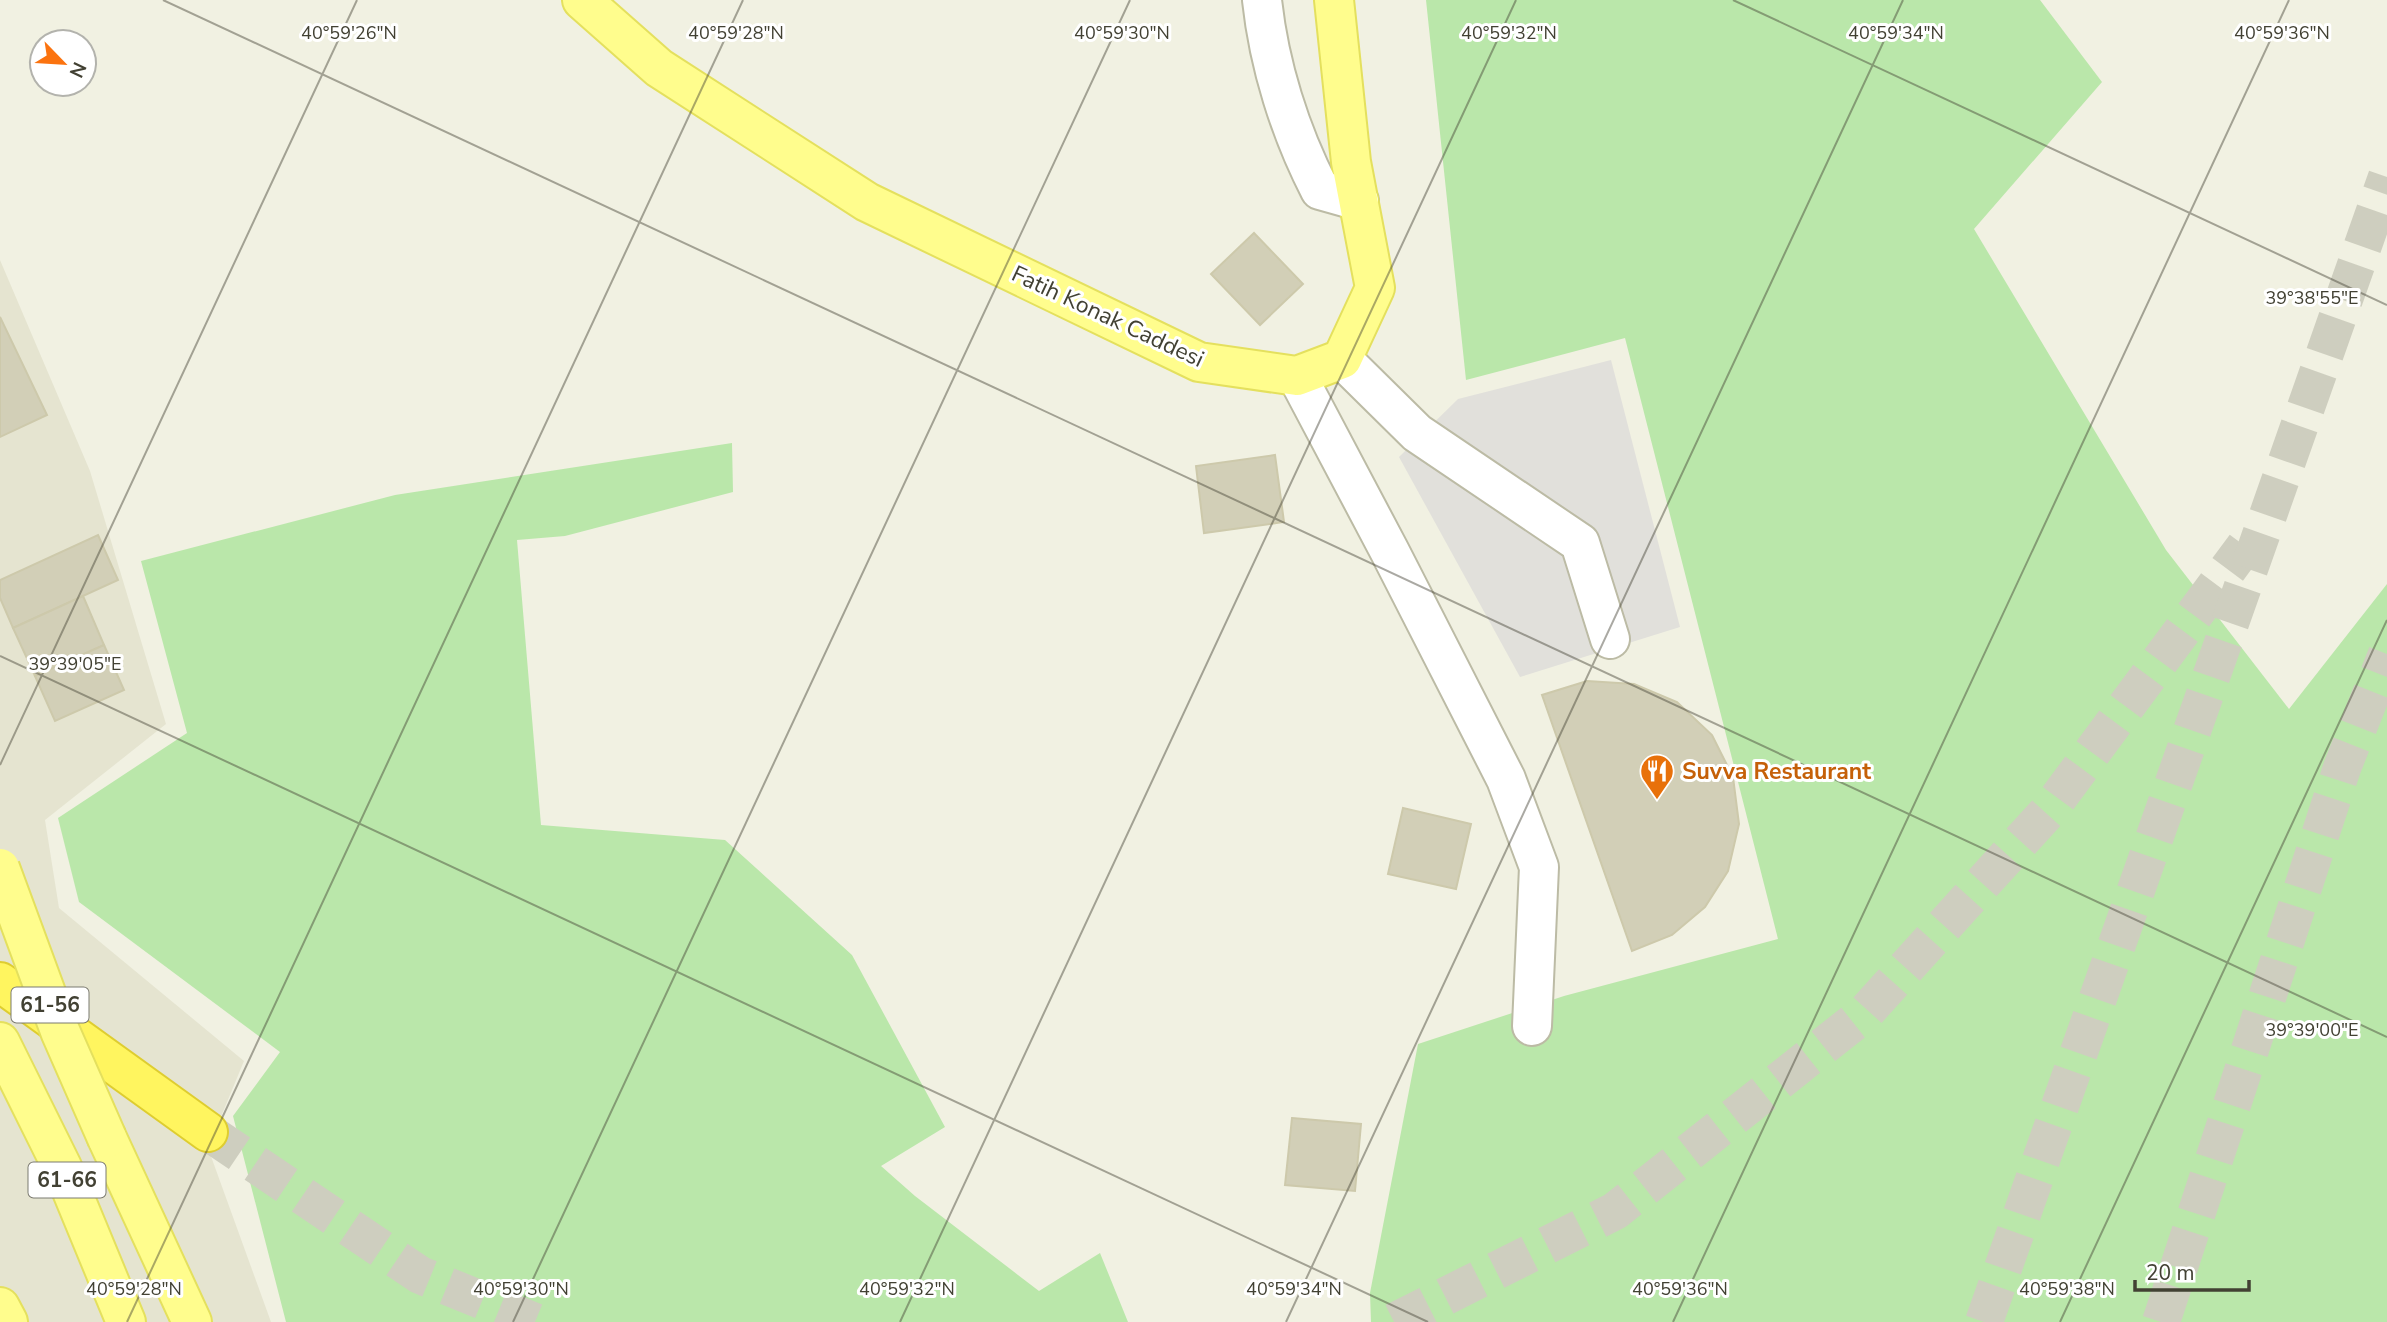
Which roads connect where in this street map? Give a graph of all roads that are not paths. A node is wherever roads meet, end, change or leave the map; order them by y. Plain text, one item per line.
1 (582, 0) edge
2 (1262, 0) edge
3 (1334, 0) edge
4 (1359, 201) junction
5 (1342, 359) junction
6 (1297, 376) junction
7 (1610, 639) dead end
8 (0, 868) edge
9 (0, 982) edge
10 (1532, 1026) dead end
11 (0, 1042) edge
12 (208, 1132) tunnel mouth
13 (0, 1307) edge
14 (8, 1322) edge
15 (127, 1322) edge
16 (192, 1322) edge

1 - 6 main road, Fatih Konak Caddesi
2 - 4 street
3 - 4 main road
4 - 5 main road
5 - 6 main road, Fatih Konak Caddesi
5 - 7 street
6 - 10 street
8 - 16 main road, 61-56, bridge
9 - 12 highway
11 - 15 main road, 61-66
13 - 14 main road

